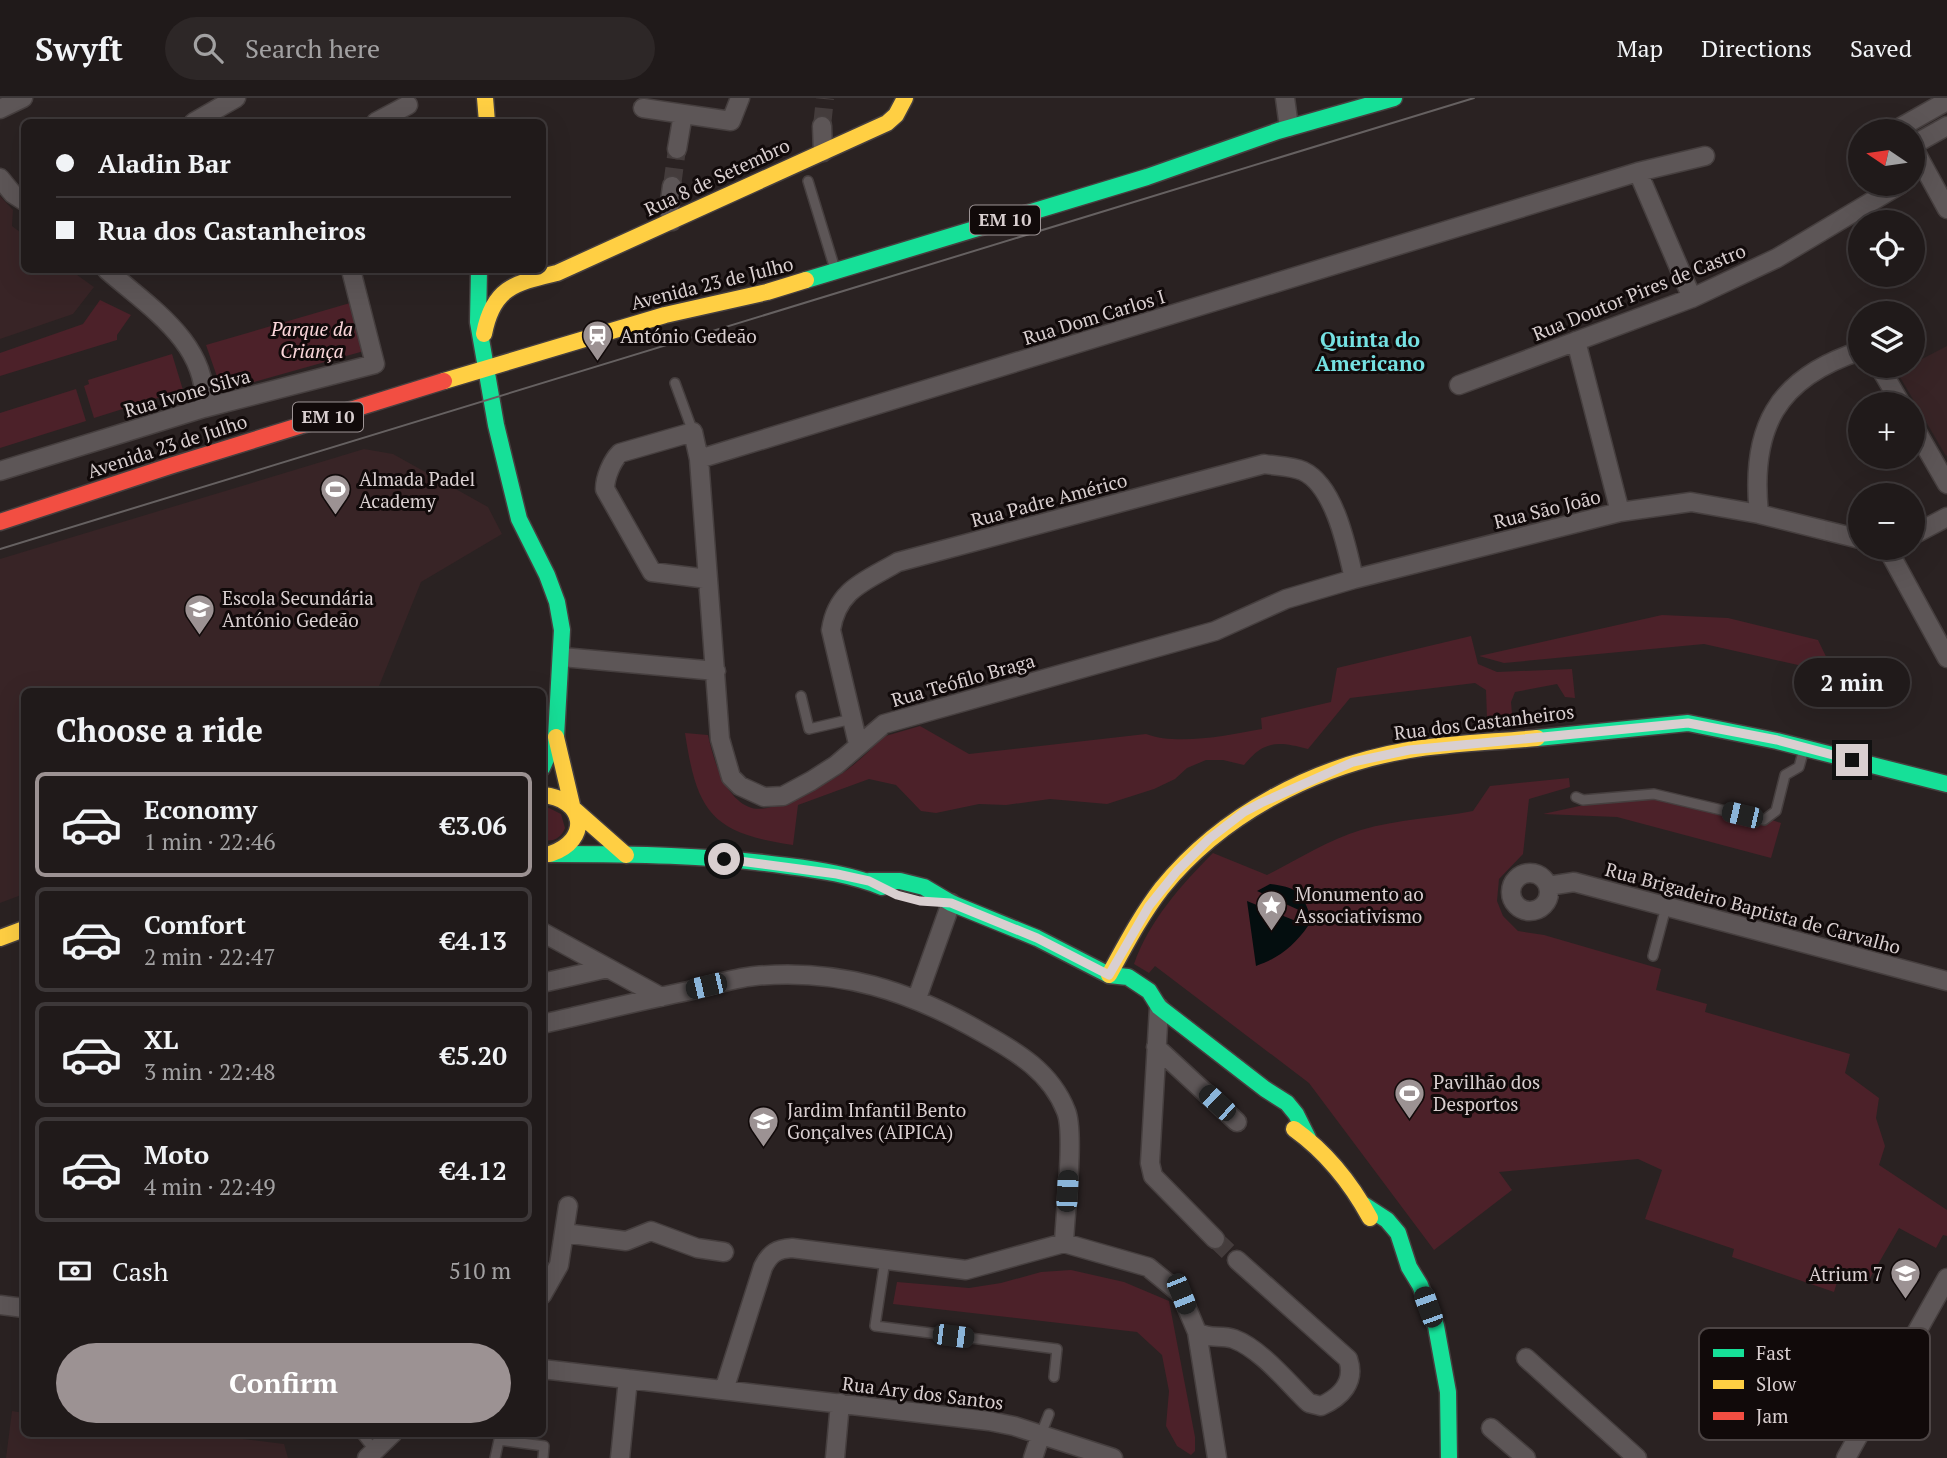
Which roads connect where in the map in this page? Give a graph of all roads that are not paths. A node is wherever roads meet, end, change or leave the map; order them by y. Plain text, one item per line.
1 (23, 98) edge
2 (236, 98) edge
3 (485, 98) edge
4 (740, 98) edge
5 (905, 98) edge
6 (1284, 98) edge
7 (1394, 98) edge
8 (1947, 102) edge
9 (643, 108) dead end
10 (407, 109) edge
11 (0, 110) edge
12 (683, 114) junction
13 (199, 119) edge
14 (383, 119) edge
15 (487, 119) edge
16 (1916, 119) edge
17 (822, 126) tunnel mouth
18 (1947, 126) edge
19 (1289, 127) junction
20 (1925, 139) edge
21 (677, 149) tunnel mouth
22 (823, 152) junction
23 (1705, 156) dead end
24 (1638, 172) junction
25 (0, 178) edge
26 (808, 181) dead end
27 (1925, 182) edge
28 (672, 186) tunnel mouth
29 (1881, 196) edge
30 (21, 199) edge
31 (1947, 209) edge
32 (672, 221) junction
33 (836, 271) junction
34 (110, 273) edge
35 (352, 273) edge
36 (479, 273) edge
37 (524, 273) edge
38 (535, 279) junction
39 (1692, 298) junction
40 (1576, 341) junction
41 (482, 347) junction
42 (1848, 355) edge
43 (485, 368) junction
44 (676, 383) dead end
45 (1459, 385) dead end
46 (204, 408) junction
47 (693, 432) junction
48 (1925, 446) edge
49 (699, 459) junction
50 (0, 471) edge
51 (1947, 484) edge
52 (1620, 512) junction
53 (1759, 514) junction
54 (1947, 517) edge
55 (0, 522) edge
56 (1925, 529) edge
57 (1848, 536) edge
58 (1894, 560) edge
59 (708, 579) junction
60 (1354, 579) junction
61 (1250, 615) joint
62 (562, 657) junction
63 (1947, 658) edge
64 (716, 671) junction
65 (801, 696) dead end
66 (852, 719) junction
67 (556, 737) junction
68 (858, 744) junction
69 (1804, 748) junction
70 (546, 759) edge
71 (1947, 784) edge
72 (546, 795) edge
73 (1576, 797) dead end
74 (573, 807) junction
75 (548, 854) edge
76 (626, 855) junction
77 (1548, 886) dead end
78 (951, 903) junction
79 (1666, 907) junction
80 (21, 930) edge
81 (546, 934) edge
82 (0, 938) edge
83 (1653, 956) dead end
84 (608, 968) junction
85 (1109, 975) junction
86 (1947, 981) edge
87 (546, 982) edge
88 (661, 997) junction
89 (917, 999) junction
90 (1159, 1007) junction
91 (546, 1023) edge
92 (1156, 1047) junction
93 (1237, 1122) dead end
94 (1364, 1205) junction
95 (568, 1206) dead end
96 (564, 1233) junction
97 (1215, 1239) tunnel mouth
98 (1064, 1243) junction
99 (723, 1252) dead end
100 (1237, 1259) tunnel mouth
101 (885, 1260) junction
102 (1409, 1266) junction
103 (1947, 1278) edge
104 (546, 1289) edge
105 (0, 1305) edge
106 (21, 1308) edge
107 (1919, 1328) edge
108 (1197, 1332) junction
109 (1526, 1358) dead end
110 (546, 1369) edge
111 (1054, 1377) dead end
112 (628, 1378) junction
113 (724, 1390) junction
114 (840, 1403) junction
115 (1049, 1414) dead end
116 (1491, 1428) dead end
117 (1041, 1434) junction
118 (363, 1437) edge
119 (389, 1437) edge
120 (1856, 1440) edge
121 (371, 1454) edge
122 (495, 1458) edge
123 (543, 1458) edge
124 (620, 1458) edge
125 (835, 1458) edge
126 (1033, 1458) edge
127 (1113, 1458) edge
128 (1217, 1458) edge
129 (1449, 1458) edge
130 (1526, 1458) edge
131 (1637, 1458) edge
132 (1846, 1458) edge

1 - 11 street
2 - 13 street
3 - 15 street
4 - 12 street
5 - 22 street, Rua 8 de Setembro
6 - 19 street
7 - 19 street, Avenida 23 de Julho / EM 10
8 - 16 street
9 - 12 street
10 - 14 street
12 - 21 street
17 - 22 street
18 - 20 street
19 - 33 street, Avenida 23 de Julho / EM 10
22 - 32 street, Rua 8 de Setembro
23 - 24 street, Rua Dom Carlos I
24 - 39 street
24 - 49 street, Rua Dom Carlos I
25 - 30 street
26 - 33 lane
27 - 31 street
28 - 32 street
29 - 39 street, Rua Doutor Pires de Castro
32 - 38 street, Rua 8 de Setembro
33 - 43 street, Avenida 23 de Julho / EM 10
34 - 46 street
35 - 46 street, Rua Ivone Silva
36 - 41 street
37 - 38 street
38 - 41 street, Rua 8 de Setembro
39 - 40 street, Rua Doutor Pires de Castro
40 - 45 street, Rua Doutor Pires de Castro
40 - 52 street
41 - 43 street
42 - 53 street
43 - 55 street, Avenida 23 de Julho / EM 10
43 - 62 street
44 - 47 lane
46 - 50 street, Rua Ivone Silva
47 - 49 street
47 - 59 street
48 - 51 street
49 - 59 street
52 - 53 street, Rua São João
52 - 60 street, Rua São João
53 - 57 street, Rua São João
54 - 56 street
58 - 63 street
59 - 64 street
60 - 61 street, Rua São João
60 - 66 street, Rua Padre Américo
61 - 68 street, Rua Teófilo Braga
62 - 64 street
62 - 67 street
64 - 68 street, Rua Teófilo Braga
65 - 66 lane
66 - 68 street, Rua Padre Américo
67 - 70 street
67 - 74 street
69 - 71 street, Rua dos Castanheiros
69 - 73 lane
69 - 85 street, Rua dos Castanheiros
72 - 74 street
74 - 75 street
74 - 76 street
75 - 76 street
76 - 78 street
77 - 79 street, Rua Brigadeiro Baptista de Carvalho
78 - 85 street
78 - 89 street
79 - 83 lane
79 - 86 street, Rua Brigadeiro Baptista de Carvalho
80 - 82 street
81 - 84 street
84 - 87 street
84 - 88 street
85 - 90 street
88 - 89 street
88 - 91 street
89 - 98 street
90 - 92 street
90 - 94 street
92 - 93 street
92 - 97 street
94 - 102 street
94 - 102 street
95 - 96 street
96 - 99 street
96 - 104 street
98 - 101 street
98 - 108 street
100 - 108 street
101 - 111 lane
101 - 113 street
102 - 129 street
103 - 107 street
105 - 106 street
108 - 128 street
109 - 131 street
110 - 112 street, Rua Ary dos Santos
112 - 113 street, Rua Ary dos Santos
112 - 124 street
113 - 114 street, Rua Ary dos Santos
114 - 117 street, Rua Ary dos Santos
114 - 125 street
115 - 117 lane
116 - 130 street
117 - 126 street
117 - 127 street, Rua Ary dos Santos
118 - 121 lane
119 - 121 street
120 - 132 street
122 - 123 lane

